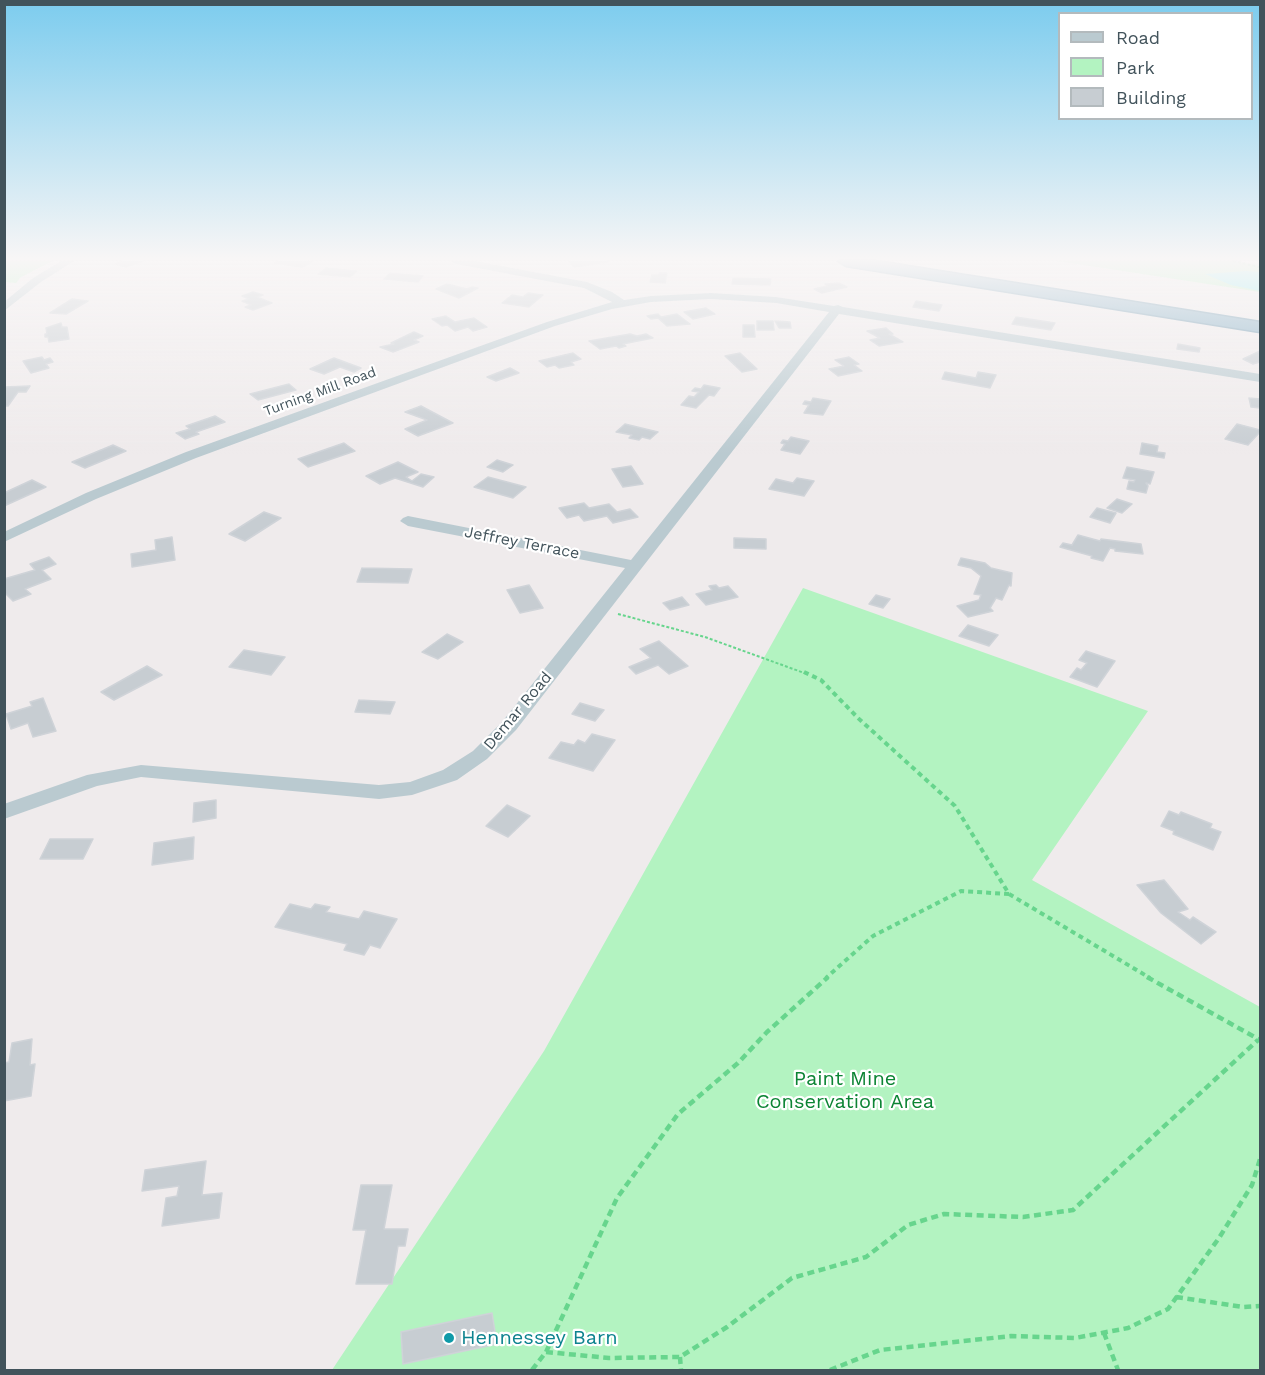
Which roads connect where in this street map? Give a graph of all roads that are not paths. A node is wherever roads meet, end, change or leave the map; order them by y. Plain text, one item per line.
1 (548, 325) edge
2 (825, 325) edge
3 (941, 325) edge
4 (1260, 378) edge
5 (408, 521) dead end
6 (4, 538) edge
7 (636, 566) junction
8 (4, 812) edge

1 - 6 street, Turning Mill Road
2 - 7 street, Demar Road
3 - 4 street, Turning Mill Road
5 - 7 street, Jeffrey Terrace
7 - 8 street, Demar Road

